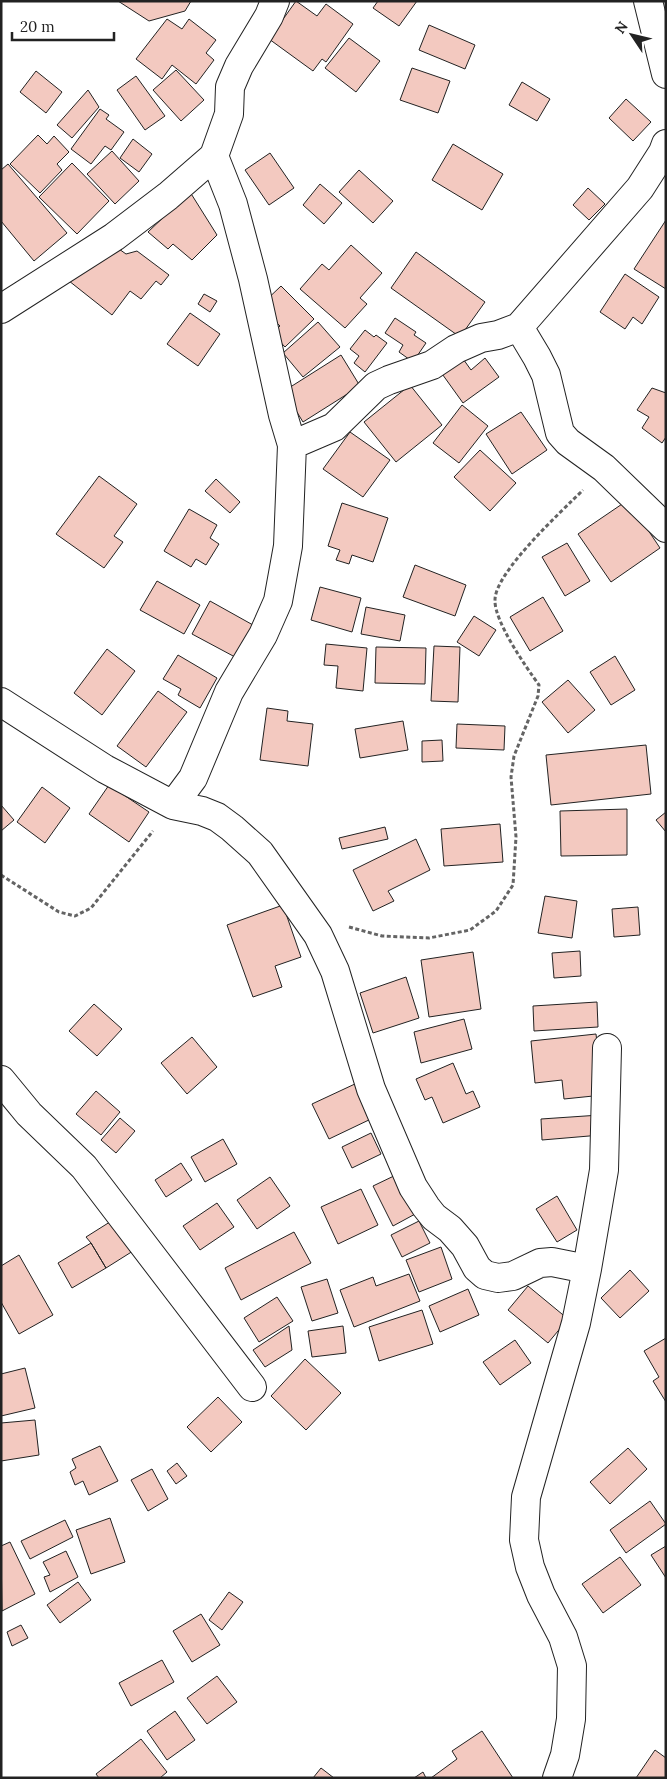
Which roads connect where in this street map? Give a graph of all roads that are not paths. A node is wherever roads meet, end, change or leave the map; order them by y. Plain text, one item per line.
1 (275, 1) edge
2 (648, 1) edge
3 (666, 74) edge
4 (666, 144) edge
5 (214, 156) junction
6 (1, 309) edge
7 (519, 328) junction
8 (292, 445) junction
9 (666, 528) edge
10 (1, 702) edge
11 (173, 805) junction
12 (607, 1048) dead end
13 (1, 1080) edge
14 (587, 1269) junction
15 (252, 1387) dead end
16 (557, 1778) edge

1 - 5 street
2 - 3 street
4 - 7 street
5 - 6 street
5 - 8 street
7 - 8 street
7 - 9 street
8 - 11 street
10 - 11 street
11 - 14 street
12 - 14 street
13 - 15 street
14 - 16 street

